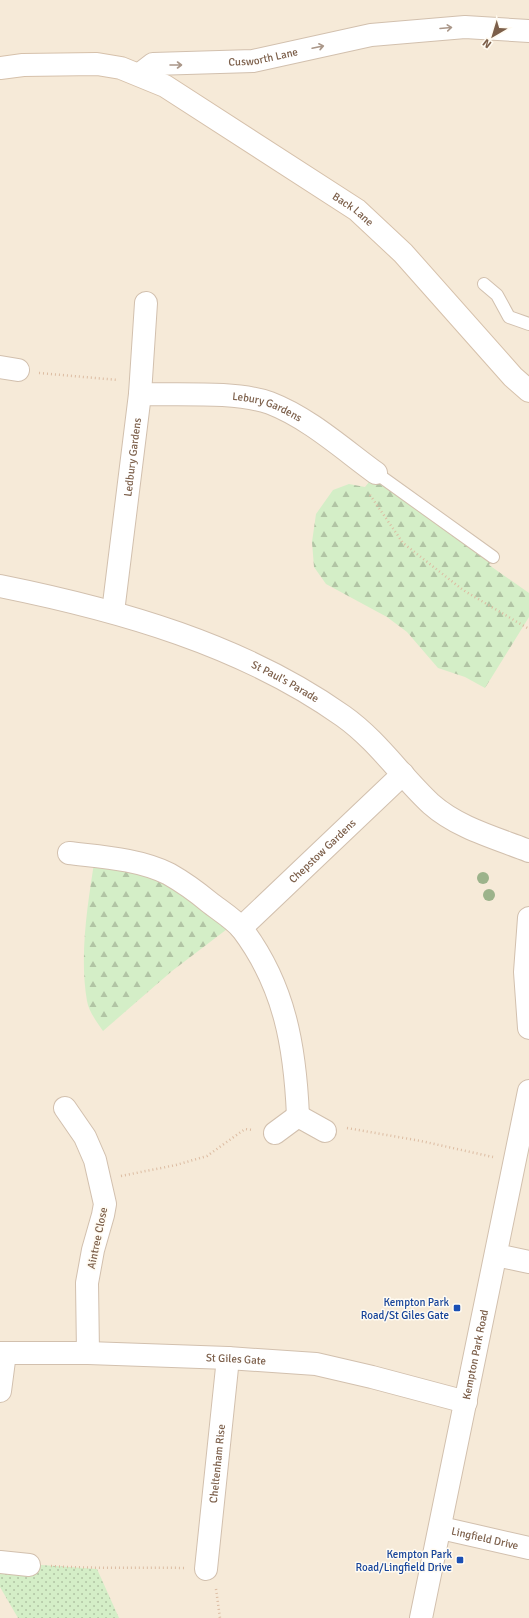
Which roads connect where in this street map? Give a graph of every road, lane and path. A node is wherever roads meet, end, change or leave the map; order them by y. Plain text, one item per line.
1 (529, 31) edge
2 (0, 68) edge
3 (140, 74) junction
4 (484, 284) dead end
5 (146, 303) dead end
6 (529, 324) edge
7 (9, 369) edge
8 (140, 388) junction
9 (529, 391) edge
10 (376, 473) junction
11 (493, 557) dead end
12 (0, 586) edge
13 (113, 612) junction
14 (529, 629) edge
15 (403, 774) junction
16 (529, 851) edge
17 (69, 853) dead end
18 (529, 918) edge
19 (241, 928) junction
20 (529, 1022) edge
21 (529, 1091) edge
22 (65, 1108) dead end
23 (298, 1116) junction
24 (325, 1131) joint
25 (275, 1133) joint
26 (515, 1162) junction
27 (100, 1183) junction
28 (496, 1255) junction
29 (529, 1262) edge
30 (2, 1353) edge
31 (88, 1353) junction
32 (228, 1358) junction
33 (0, 1391) edge
34 (466, 1402) junction
35 (441, 1528) junction
36 (529, 1548) edge
37 (0, 1562) edge
38 (29, 1565) joint
39 (206, 1569) junction
40 (220, 1618) edge
41 (421, 1618) edge

3 -> 1 street, Cusworth Lane
2 - 3 street
3 - 9 street, Back Lane
4 - 6 lane
5 - 8 street, Ledbury Gardens
7 - 8 path
8 - 10 street, Lebury Gardens
8 - 13 street, Ledbury Gardens
10 - 11 lane
10 - 14 path
12 - 13 street, St Paul's Parade
13 - 15 street, St Paul's Parade
15 - 16 street, St Paul's Parade
15 - 19 street, Chepstow Gardens
17 - 19 street
18 - 20 street
19 - 23 street
21 - 26 street, Kempton Park Road
22 - 27 street, Aintree Close
23 - 24 street
23 - 25 street
24 - 26 path
25 - 27 path
26 - 28 street, Kempton Park Road
27 - 31 street, Aintree Close
28 - 29 street
28 - 34 street, Kempton Park Road
30 - 31 street, St Giles Gate
30 - 33 street
31 - 32 street, St Giles Gate
32 - 34 street, St Giles Gate
32 - 39 street, Cheltenham Rise
34 - 35 street, Kempton Park Road
35 - 36 street, Lingfield Drive
35 - 41 street, Kempton Park Road
37 - 38 street
38 - 39 path
39 - 40 path

